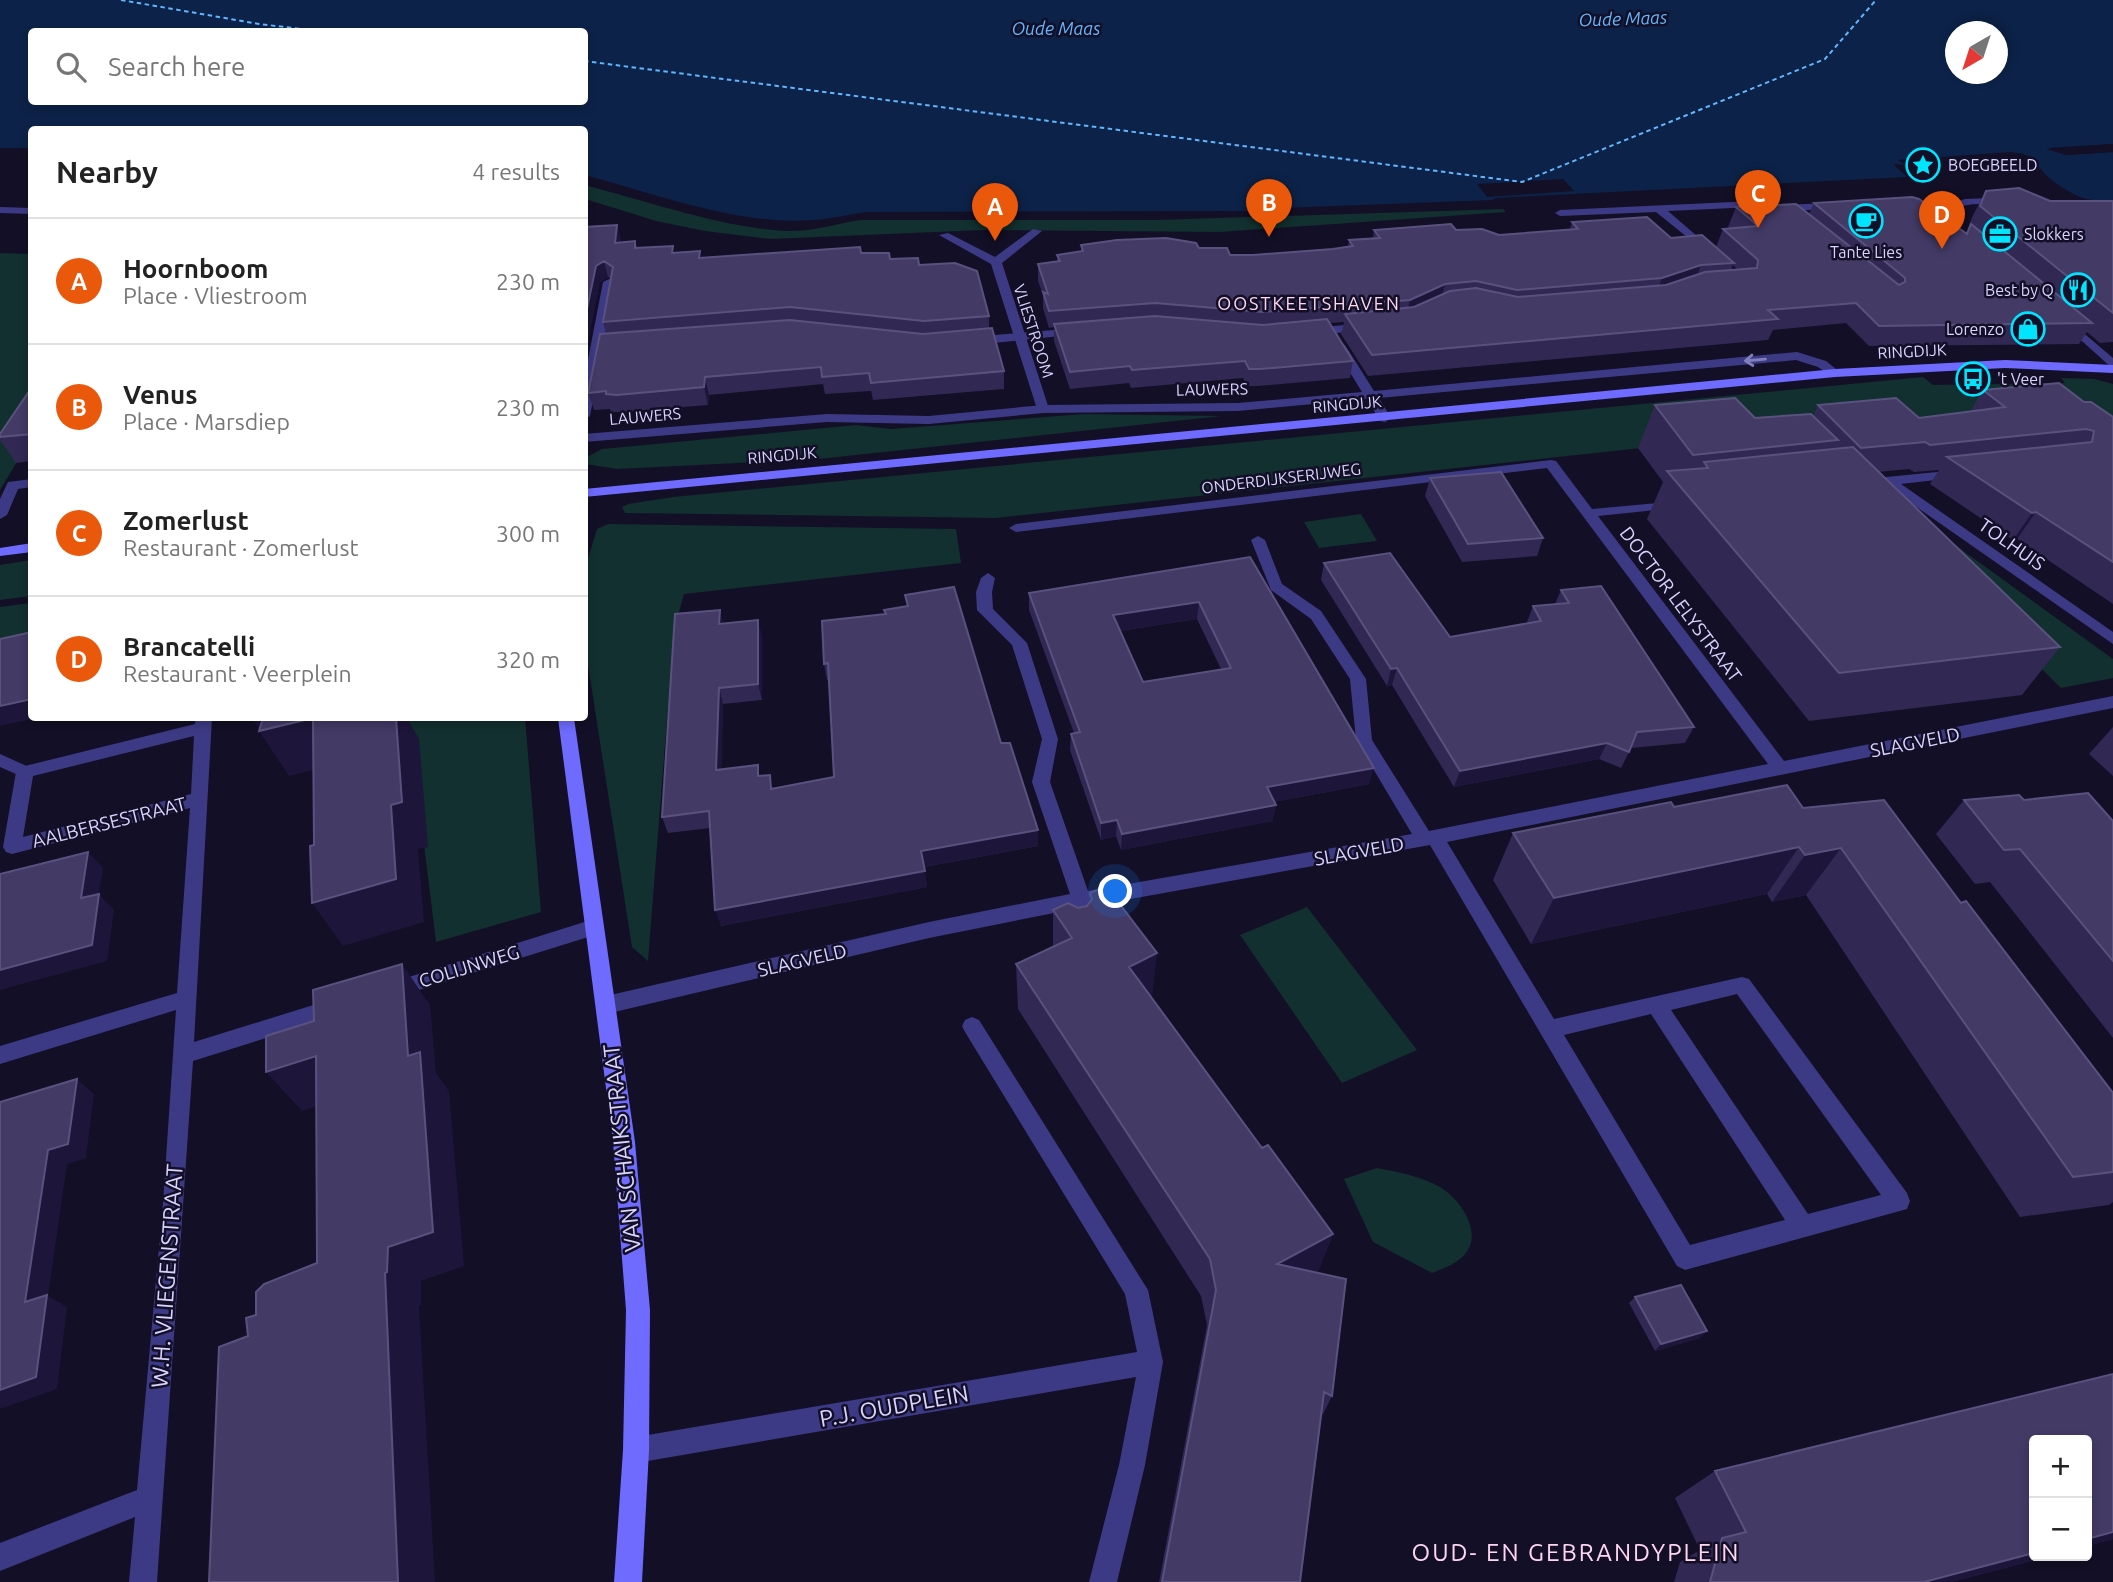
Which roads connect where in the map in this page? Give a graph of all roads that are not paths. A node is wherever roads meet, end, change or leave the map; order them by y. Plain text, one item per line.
1 (1846, 205) edge
2 (2011, 206) edge
3 (1658, 208) junction
4 (1779, 208) junction
5 (0, 210) edge
6 (28, 211) edge
7 (1560, 213) dead end
8 (1789, 216) edge
9 (1947, 223) edge
10 (1037, 231) dead end
11 (944, 235) dead end
12 (1720, 261) edge
13 (996, 262) junction
14 (610, 282) edge
15 (2052, 310) edge
16 (1383, 325) edge
17 (1330, 330) junction
18 (1087, 332) edge
19 (1303, 332) edge
20 (1019, 337) junction
21 (966, 341) edge
22 (614, 344) edge
23 (600, 345) junction
24 (2113, 367) edge
25 (1835, 373) junction
26 (1371, 396) junction
27 (588, 398) edge
28 (1043, 408) junction
29 (1385, 418) junction
30 (588, 438) edge
31 (1551, 464) joint
32 (1971, 472) edge
33 (1888, 481) junction
34 (28, 483) edge
35 (1855, 484) edge
36 (588, 493) edge
37 (1683, 503) edge
38 (1589, 513) junction
39 (0, 515) edge
40 (1016, 528) dead end
41 (1258, 540) dead end
42 (28, 548) edge
43 (0, 552) edge
44 (988, 578) dead end
45 (2113, 639) edge
46 (2113, 702) edge
47 (566, 721) edge
48 (204, 723) edge
49 (0, 760) edge
50 (1779, 767) junction
51 (25, 772) junction
52 (198, 799) junction
53 (1430, 838) junction
54 (1073, 902) junction
55 (1071, 922) edge
56 (594, 928) junction
57 (185, 999) junction
58 (606, 1005) junction
59 (1656, 1005) junction
60 (972, 1026) dead end
61 (1550, 1029) junction
62 (0, 1055) edge
63 (182, 1055) junction
64 (1803, 1227) junction
65 (1151, 1362) junction
66 (636, 1450) junction
67 (150, 1498) junction
68 (0, 1557) edge
69 (143, 1582) edge
70 (628, 1582) edge
71 (1103, 1582) edge

1 - 4 street
2 - 9 street
3 - 4 street
3 - 7 street
3 - 12 street
4 - 8 street
5 - 6 street
10 - 13 street
11 - 13 street
13 - 20 street, VLIESTROOM
14 - 23 street
15 - 24 street
16 - 17 street
17 - 19 street
17 - 26 street
18 - 20 street
20 - 21 street
20 - 28 street, VLIESTROOM
22 - 23 street
23 - 27 street
24 - 25 main road, RINGDIJK
25 -> 26 street, LAUWERS
25 - 29 main road, RINGDIJK
26 - 28 street, LAUWERS
26 - 29 street
28 - 30 street, LAUWERS
29 - 36 main road, RINGDIJK
31 - 38 street, DOCTOR LELYSTRAAT
31 - 40 street, ONDERDIJKSERIJWEG
32 - 33 street
33 - 35 street
33 - 45 street, TOLHUIS
34 - 39 street
37 - 38 street
38 - 50 street, DOCTOR LELYSTRAAT
41 - 53 street
42 - 43 main road
44 - 54 street
46 - 50 street, SLAGVELD
47 - 56 main road, VAN SCHAIKSTRAAT
48 - 51 street, AALBERSESTRAAT
48 - 52 street, AALBERSESTRAAT
49 - 51 street
50 - 53 street, SLAGVELD
51 - 52 street, AALBERSESTRAAT
52 - 57 street, AALBERSESTRAAT
53 - 54 street, SLAGVELD
53 - 61 street
54 - 55 street
54 - 58 street, SLAGVELD
56 - 58 main road, VAN SCHAIKSTRAAT
56 - 63 street, COLIJNWEG
57 - 62 street
57 - 63 street, AALBERSESTRAAT
58 - 66 main road, VAN SCHAIKSTRAAT
59 - 61 street
59 - 64 street
59 - 64 street
60 - 65 street
61 - 64 street
63 - 67 street, W.H. VLIEGENSTRAAT
65 - 66 street, P.J. OUDPLEIN
65 - 71 street
66 - 70 main road, VAN SCHAIKSTRAAT
67 - 68 street
67 - 69 street, W.H. VLIEGENSTRAAT

